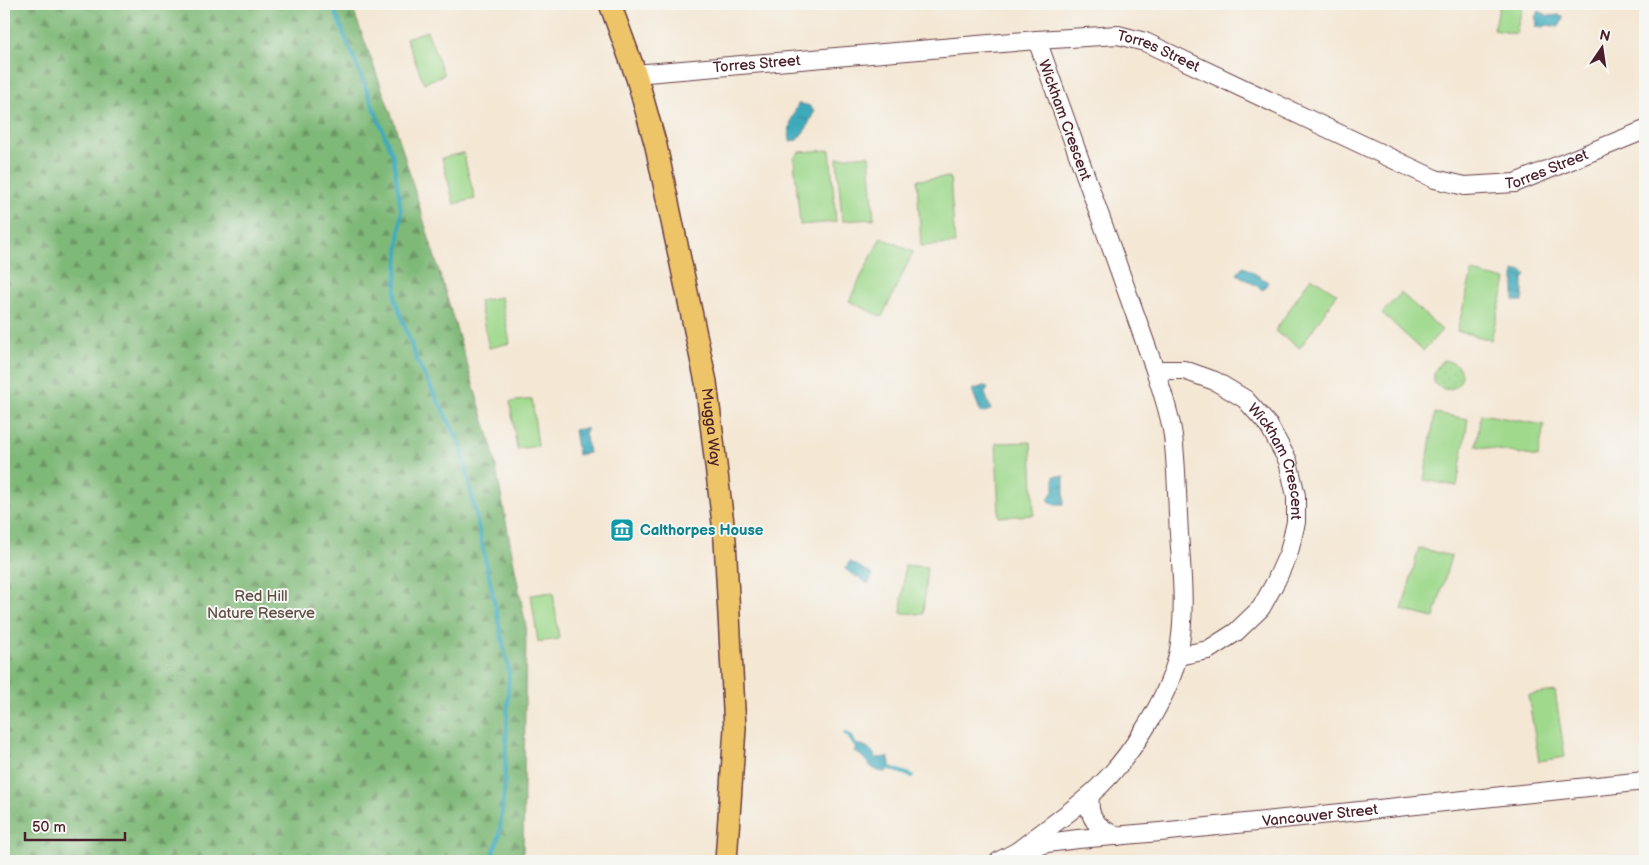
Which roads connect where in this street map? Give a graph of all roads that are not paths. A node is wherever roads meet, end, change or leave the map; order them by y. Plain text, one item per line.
1 (610, 4) edge
2 (1037, 40) junction
3 (636, 74) junction
4 (1645, 130) edge
5 (1155, 370) junction
6 (1178, 656) junction
7 (1645, 781) edge
8 (1090, 795) junction
9 (1118, 836) junction
10 (1018, 851) junction
11 (726, 861) edge
12 (999, 861) edge

1 - 3 main road, Mugga Way
2 - 3 street, Torres Street
2 - 4 street, Torres Street
2 - 5 street, Wickham Crescent
3 - 11 main road, Mugga Way
5 - 6 street, Wickham Crescent
5 - 6 street, Wickham Crescent
6 - 8 street, Wickham Crescent
7 - 9 street, Vancouver Street
8 - 9 street
8 - 10 street, Wickham Crescent
9 - 10 street, Vancouver Street
10 - 12 street, Vancouver Street

